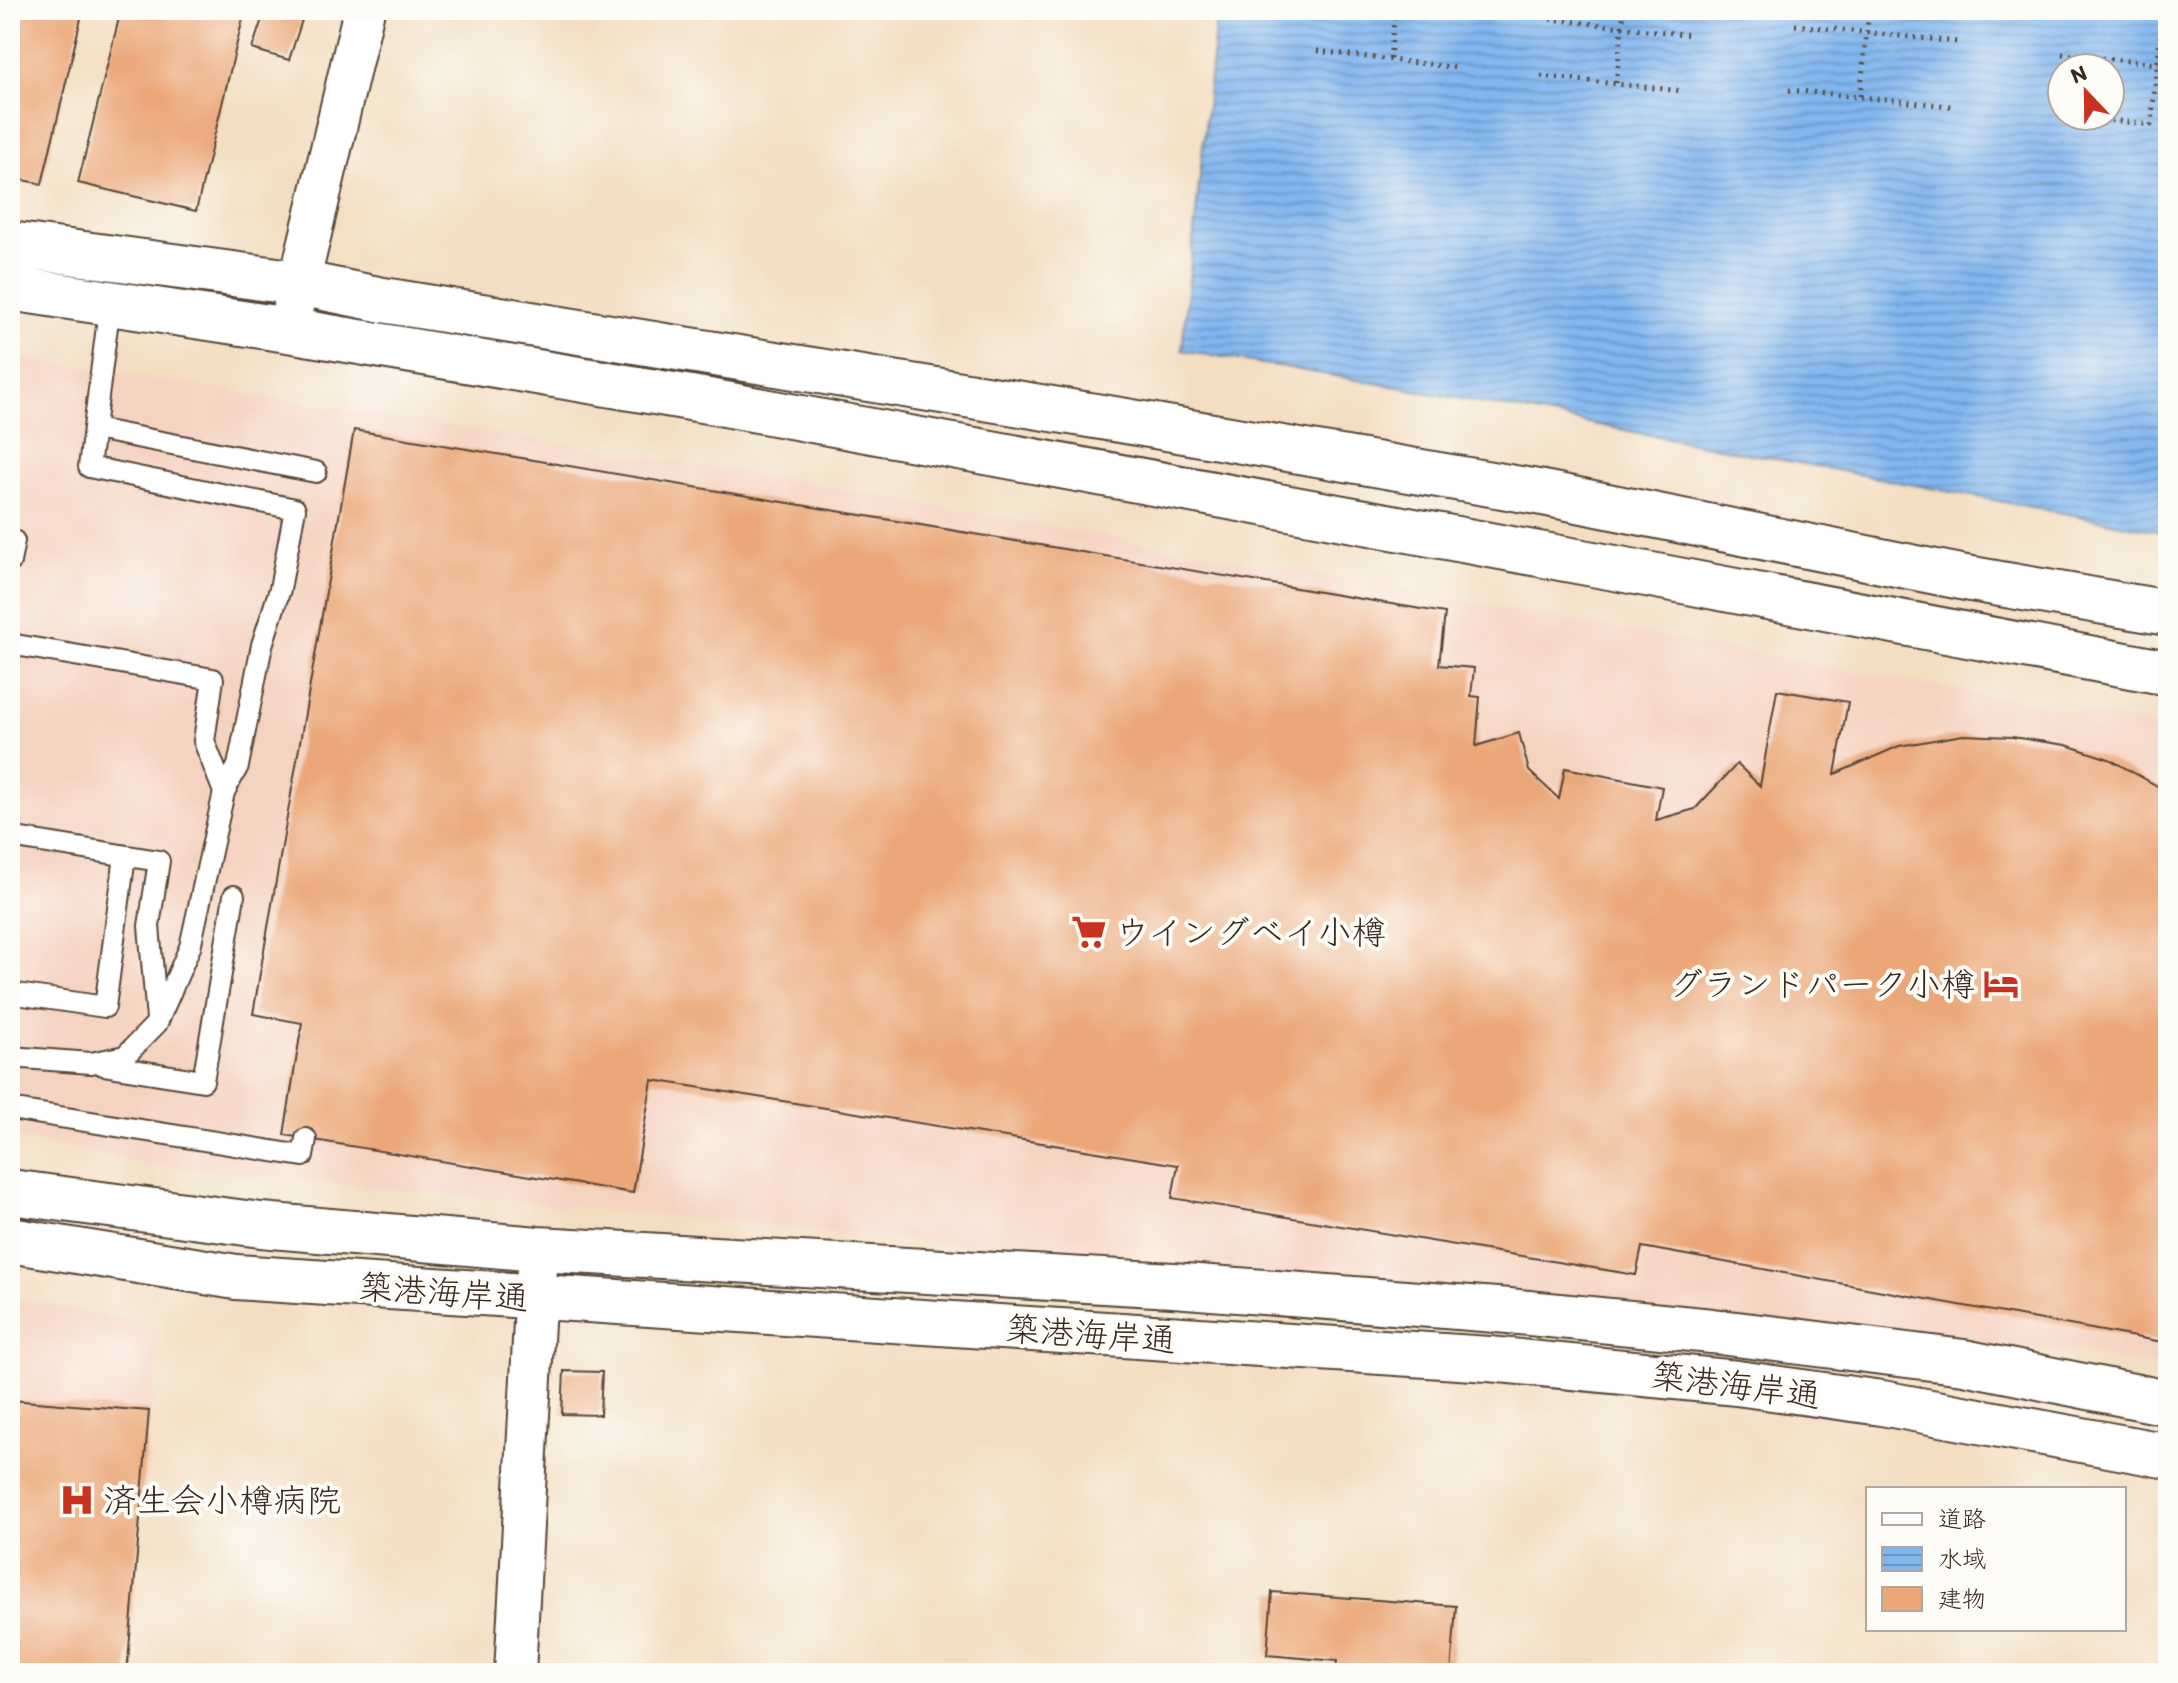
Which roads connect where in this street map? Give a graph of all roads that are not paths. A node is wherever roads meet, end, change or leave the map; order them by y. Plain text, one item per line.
1 (364, 10) edge
2 (10, 244) edge
3 (299, 283) junction
4 (10, 288) edge
5 (110, 303) junction
6 (288, 330) junction
7 (95, 429) junction
8 (316, 472) dead end
9 (10, 541) edge
10 (10, 562) edge
11 (2168, 613) edge
12 (10, 644) edge
13 (2168, 673) edge
14 (224, 792) junction
15 (10, 837) edge
16 (125, 856) junction
17 (234, 896) dead end
18 (10, 993) edge
19 (157, 1023) junction
20 (10, 1057) edge
21 (91, 1063) junction
22 (10, 1109) edge
23 (306, 1139) dead end
24 (10, 1192) edge
25 (10, 1240) edge
26 (538, 1249) junction
27 (534, 1299) junction
28 (2168, 1403) edge
29 (2168, 1456) edge
30 (515, 1673) edge

1 - 3 street
2 - 3 street
3 - 6 street
3 - 11 street
4 - 5 street
5 - 6 street
5 - 7 lane
6 - 13 street
7 - 8 lane
7 - 14 lane
9 - 10 lane
12 - 14 lane
14 - 19 lane
15 - 16 lane
16 - 18 lane
16 - 19 lane
17 - 21 lane
19 - 21 lane
20 - 21 lane
22 - 23 lane
24 - 26 street, 築港海岸通
25 - 27 street, 築港海岸通
26 - 27 street
26 - 28 street, 築港海岸通
27 - 29 street, 築港海岸通
27 - 30 street

